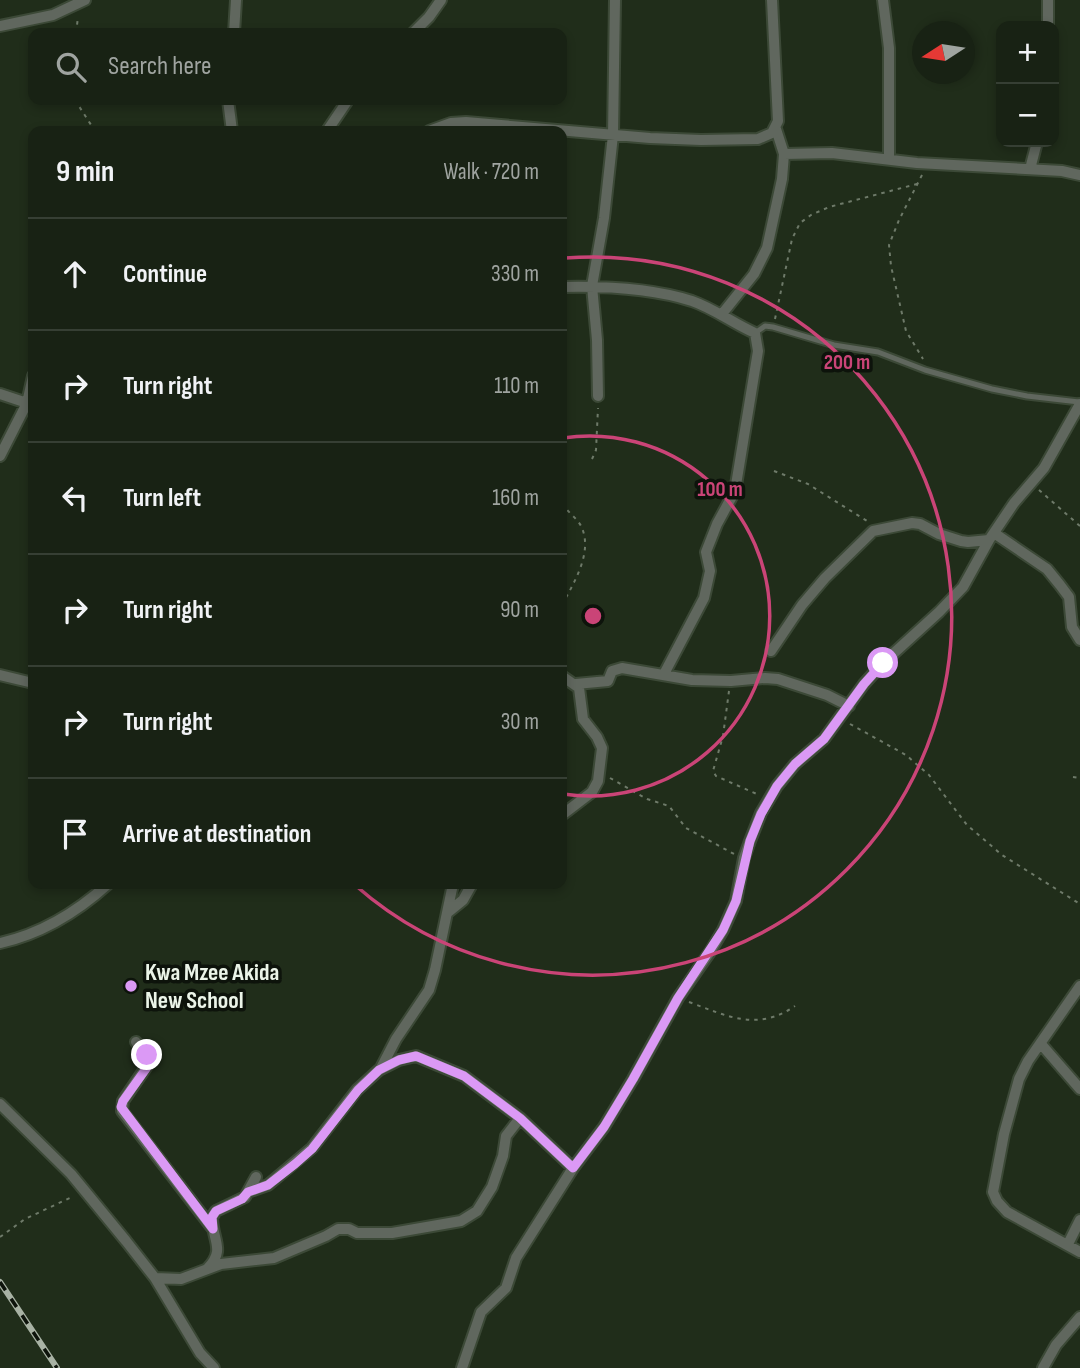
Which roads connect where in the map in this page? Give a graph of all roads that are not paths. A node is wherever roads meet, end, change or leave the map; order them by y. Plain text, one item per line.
1 (236, 0) edge
2 (441, 0) edge
3 (615, 0) edge
4 (772, 0) edge
5 (883, 0) edge
6 (1048, 0) edge
7 (82, 2) edge
8 (1048, 21) edge
9 (0, 26) edge
10 (234, 28) edge
11 (418, 28) edge
12 (228, 105) edge
13 (345, 105) edge
14 (231, 126) edge
15 (330, 126) edge
16 (443, 126) edge
17 (511, 126) edge
18 (776, 129) junction
19 (567, 131) edge
20 (613, 135) junction
21 (1036, 147) edge
22 (784, 154) junction
23 (889, 159) junction
24 (1030, 169) junction
25 (1080, 175) edge
26 (592, 286) junction
27 (567, 287) edge
28 (722, 314) junction
29 (755, 333) junction
30 (0, 394) edge
31 (598, 396) road end
32 (28, 398) edge
33 (27, 403) junction
34 (1080, 403) edge
35 (0, 456) edge
36 (991, 536) junction
37 (1080, 640) edge
38 (771, 650) dead end
39 (664, 674) junction
40 (0, 675) edge
41 (567, 679) edge
42 (28, 682) edge
43 (576, 684) junction
44 (849, 706) junction
45 (567, 811) edge
46 (103, 889) edge
47 (452, 889) edge
48 (468, 889) edge
49 (447, 913) junction
50 (0, 943) edge
51 (1080, 986) edge
52 (136, 1042) dead end
53 (1041, 1044) junction
54 (379, 1070) junction
55 (1080, 1088) edge
56 (0, 1104) edge
57 (520, 1118) junction
58 (573, 1168) junction
59 (256, 1177) dead end
60 (248, 1192) junction
61 (1080, 1220) edge
62 (213, 1229) junction
63 (1068, 1244) junction
64 (1080, 1252) edge
65 (206, 1270) junction
66 (155, 1278) junction
67 (1080, 1317) edge
68 (214, 1368) edge
69 (462, 1368) edge
70 (1043, 1368) edge

1 - 10 street
2 - 11 street
3 - 20 street
4 - 18 street
5 - 23 street
6 - 8 street
7 - 9 street
12 - 14 street
13 - 15 street
16 - 17 street
18 - 20 street
18 - 22 street
19 - 20 street
20 - 26 street
21 - 24 street
22 - 23 street
22 - 28 street
23 - 24 street
24 - 25 street
26 - 27 street
26 - 28 street
26 - 31 street
28 - 29 street
29 - 34 lane
29 - 39 street
30 - 33 street
32 - 33 street
33 - 35 street
34 - 36 street
36 - 37 street
36 - 38 street
36 - 44 street
39 - 43 street
39 - 44 street
40 - 42 street
41 - 43 street
43 - 45 street
44 - 58 street
46 - 50 street
47 - 49 street
48 - 49 street
49 - 54 street
51 - 53 street
52 - 62 street
53 - 55 street
53 - 63 street
54 - 57 street
54 - 60 street
56 - 66 street
57 - 58 street
57 - 65 street
58 - 69 street
59 - 60 street
60 - 62 street
61 - 63 street
62 - 65 street
63 - 64 street
65 - 66 street
66 - 68 street
67 - 70 street

